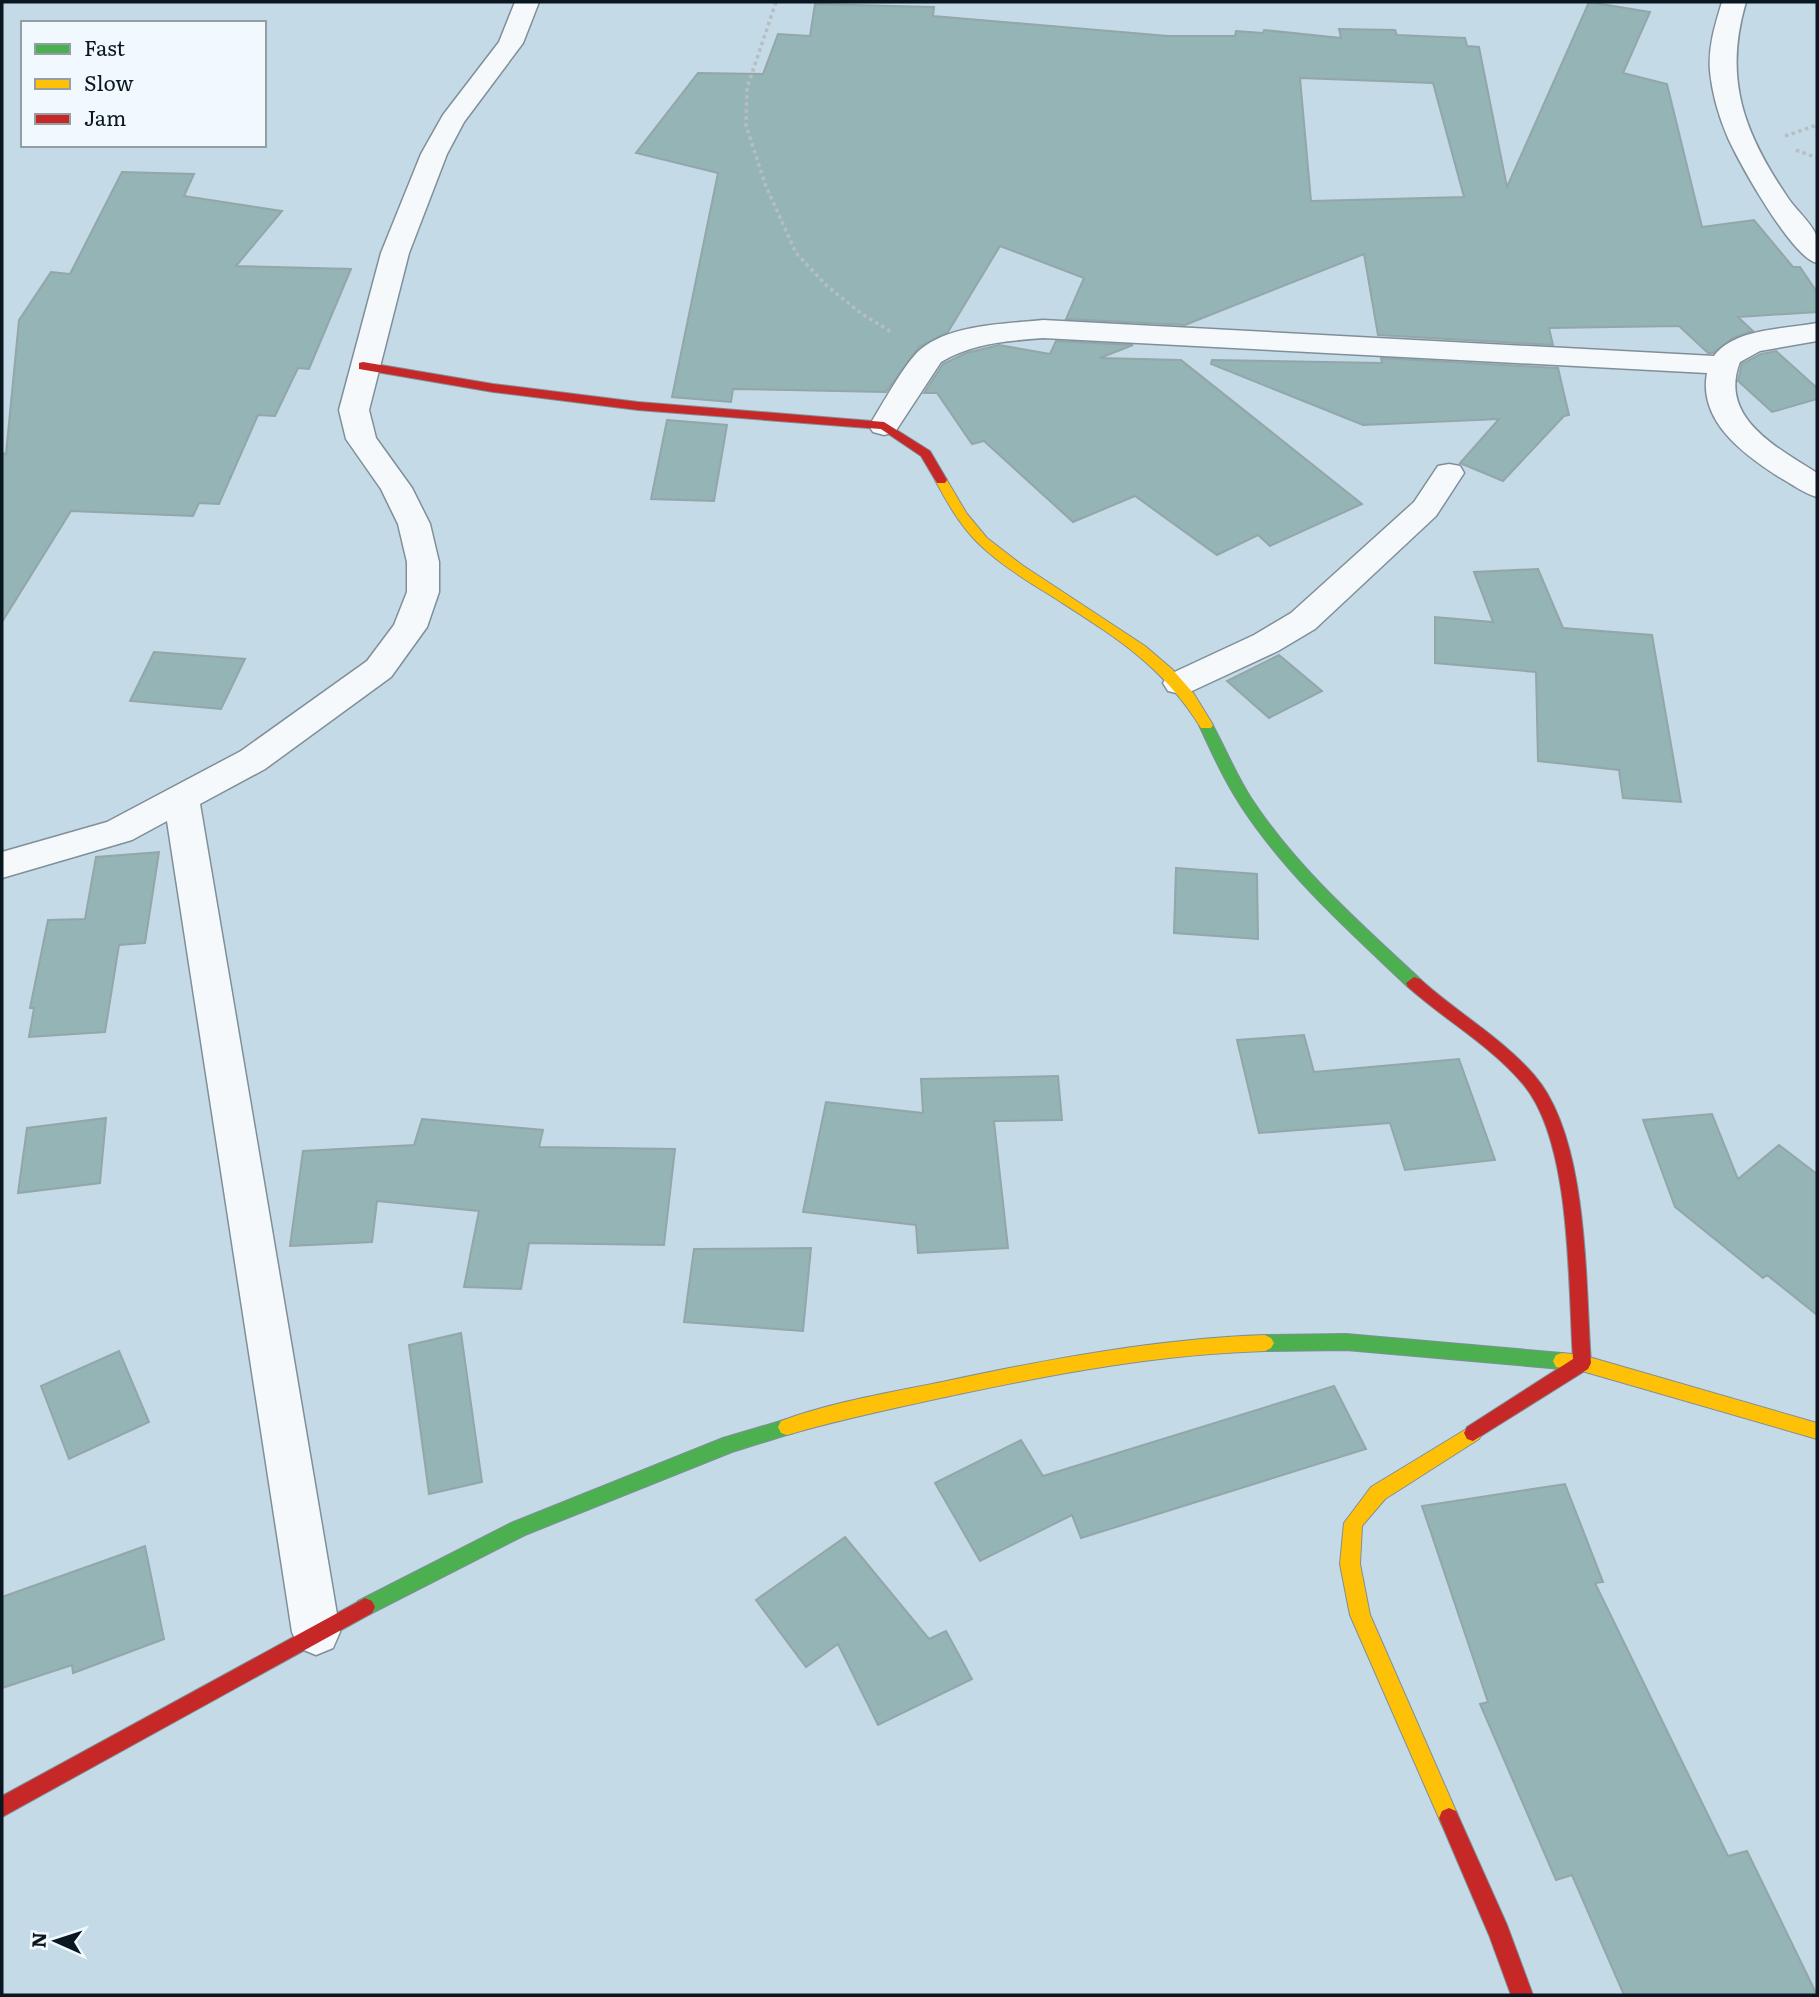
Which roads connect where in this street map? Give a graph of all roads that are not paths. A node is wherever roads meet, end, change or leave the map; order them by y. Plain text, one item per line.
1 (527, 2) edge
2 (1734, 2) edge
3 (1817, 255) edge
4 (1817, 332) edge
5 (1722, 365) junction
6 (363, 366) junction
7 (884, 426) junction
8 (1449, 472) dead end
9 (1817, 486) edge
10 (1180, 682) junction
11 (181, 797) junction
12 (2, 865) edge
13 (1583, 1363) junction
14 (1817, 1431) edge
15 (316, 1632) junction
16 (2, 1807) edge
17 (1522, 1995) edge

1 - 6 street
2 - 3 street
4 - 5 street
5 - 7 street
5 - 9 street
6 - 7 street
6 - 11 street
7 - 10 street
8 - 10 street
10 - 13 street
11 - 12 street
11 - 15 street
13 - 14 street
13 - 15 street
13 - 17 street
15 - 16 street

